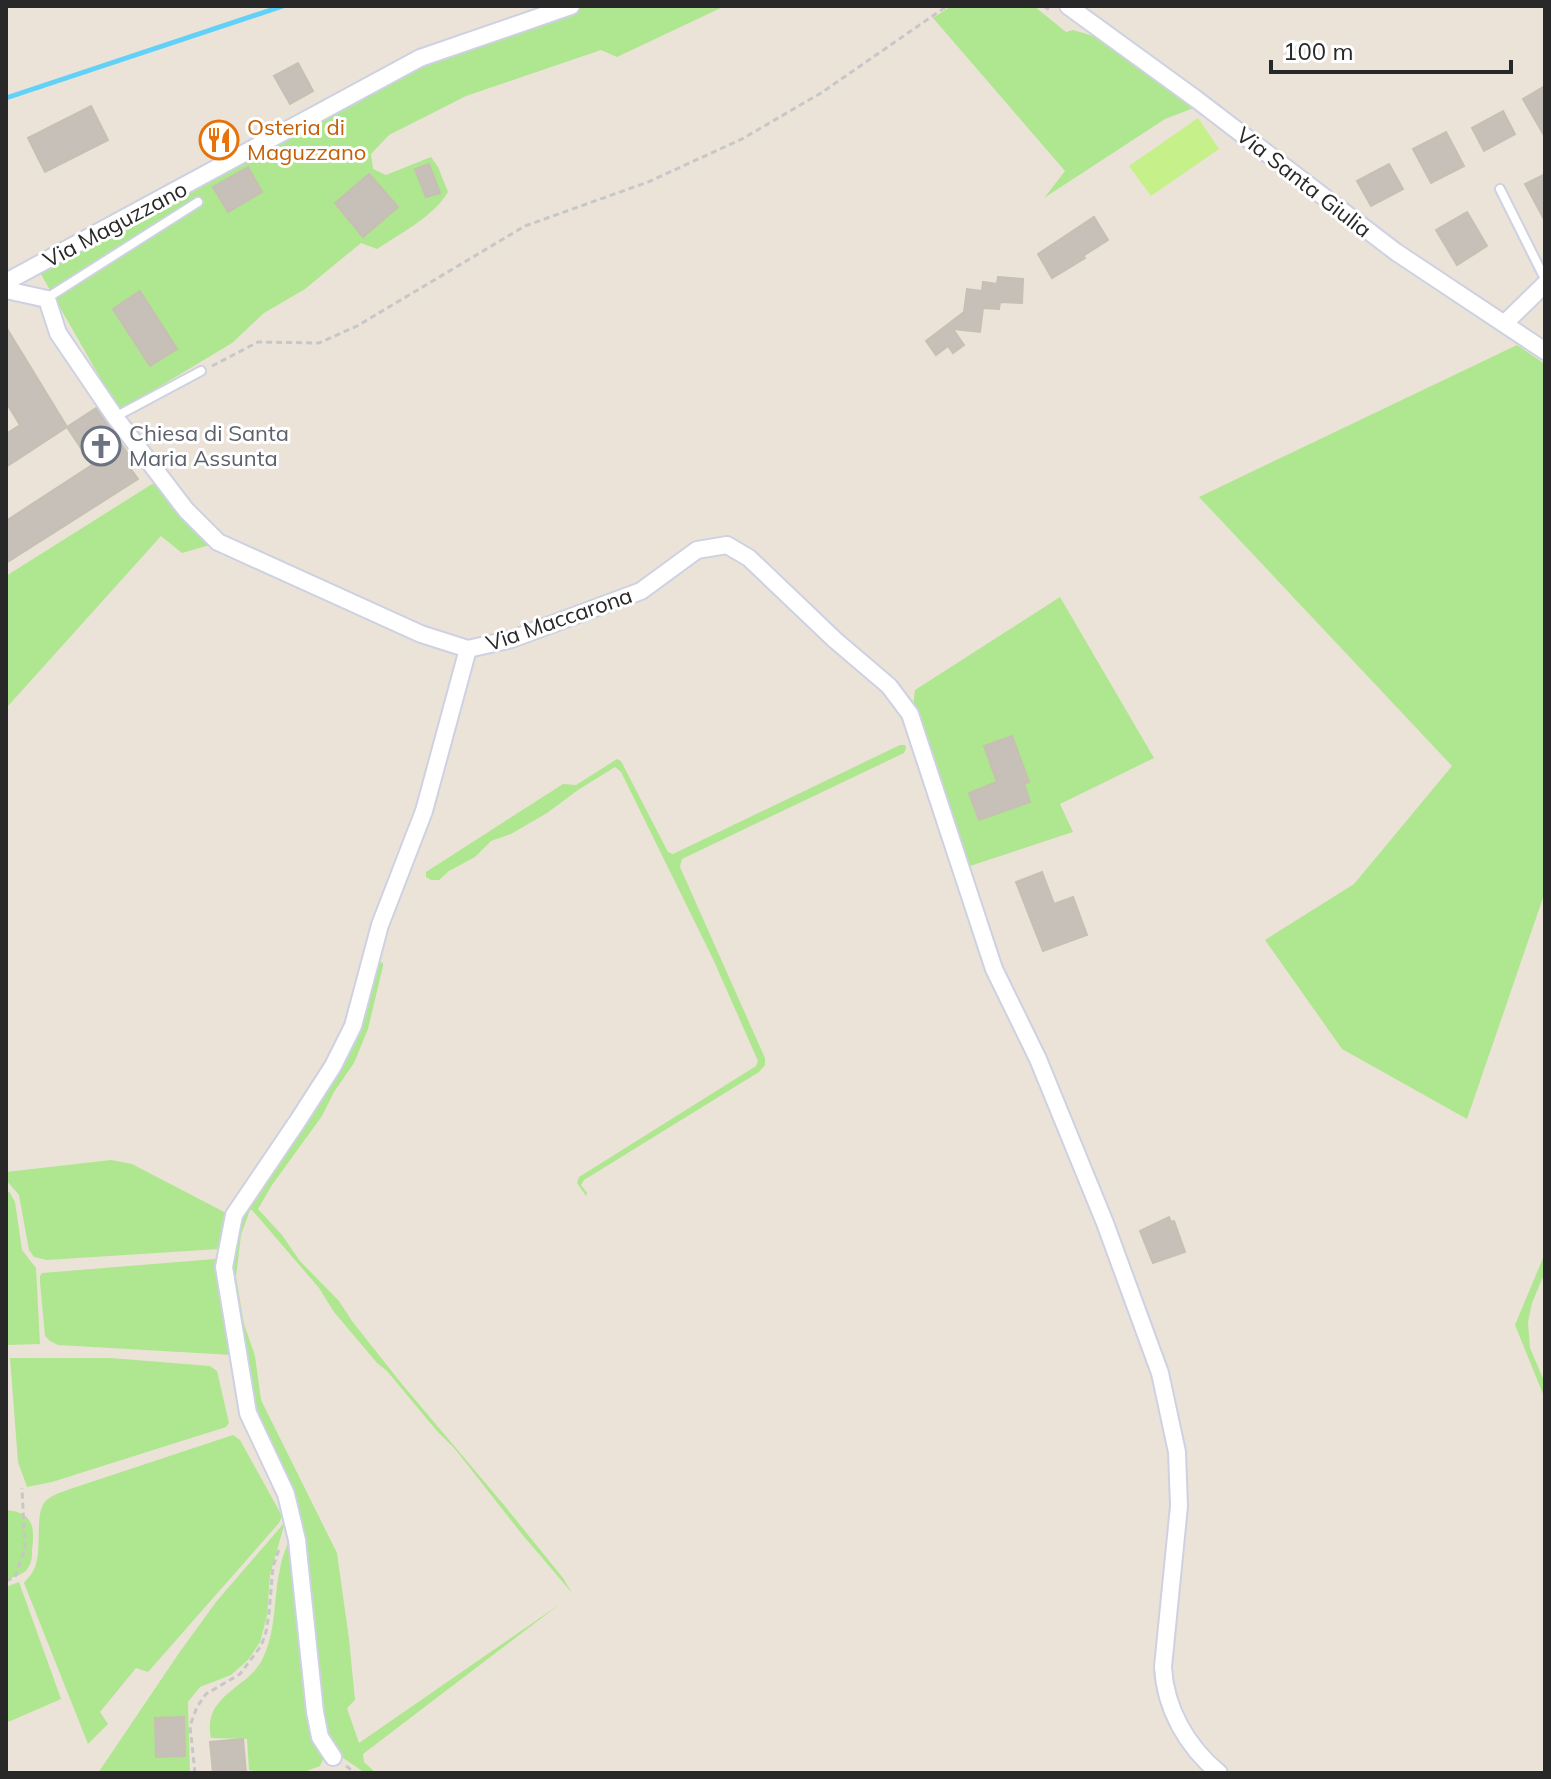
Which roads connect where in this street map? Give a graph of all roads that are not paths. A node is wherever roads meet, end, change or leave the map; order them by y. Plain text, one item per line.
1 (571, 6) edge
2 (1068, 6) edge
3 (1500, 189) dead end
4 (198, 202) dead end
5 (6, 282) edge
6 (1545, 282) edge
7 (6, 290) edge
8 (47, 299) junction
9 (1505, 323) junction
10 (1545, 351) edge
11 (201, 371) road end
12 (115, 417) junction
13 (468, 649) junction
14 (333, 1757) dead end
15 (1219, 1773) edge

1 - 5 street, Via Maguzzano
2 - 9 street, Via Santa Giulia
3 - 6 lane
4 - 8 lane
6 - 9 street
7 - 8 street
8 - 12 street, Via Maccarona
9 - 10 street, Via Santa Giulia
11 - 12 lane
12 - 13 street, Via Maccarona
13 - 14 street
13 - 15 street, Via Maccarona

